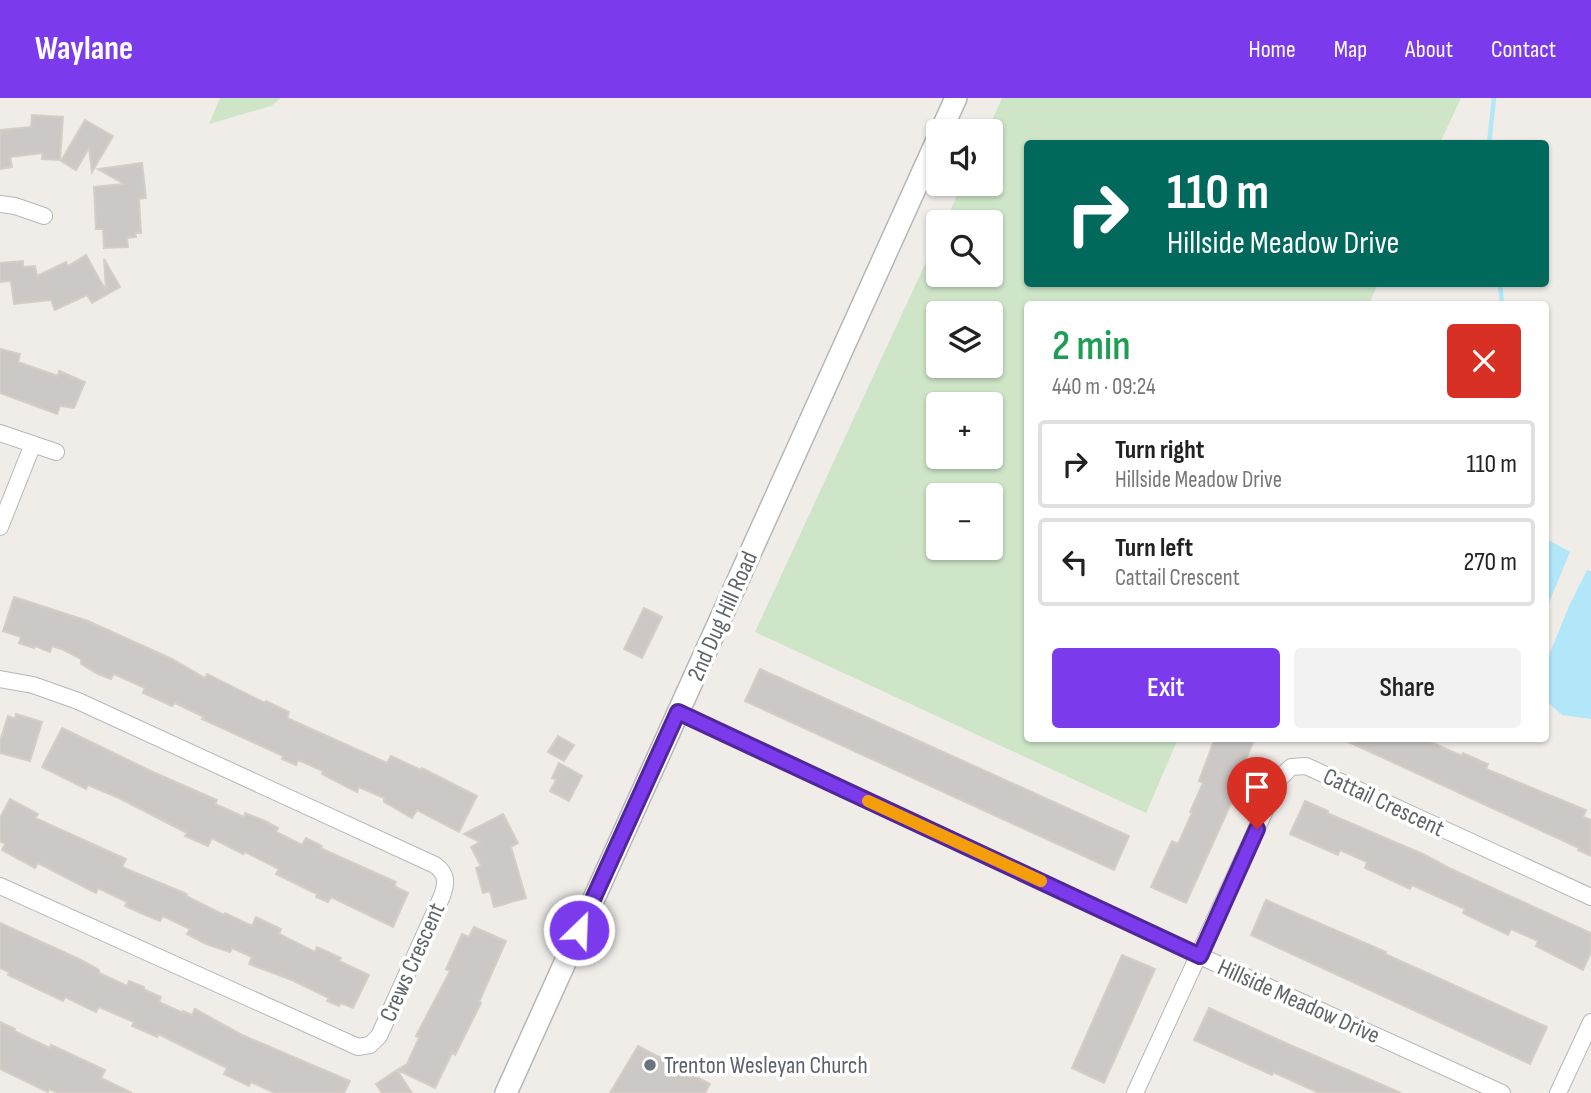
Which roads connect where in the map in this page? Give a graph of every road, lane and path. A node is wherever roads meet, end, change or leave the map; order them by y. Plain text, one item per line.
1 (956, 98) edge
2 (946, 119) edge
3 (926, 164) edge
4 (0, 204) edge
5 (44, 216) dead end
6 (0, 433) edge
7 (33, 444) junction
8 (56, 452) dead end
9 (0, 527) edge
10 (0, 679) edge
11 (678, 712) junction
12 (0, 886) edge
13 (1591, 897) edge
14 (1200, 956) junction
15 (1591, 1022) edge
16 (506, 1093) edge
17 (1135, 1093) edge
18 (1502, 1093) edge
19 (1558, 1093) edge

1 - 2 street
3 - 11 street, 2nd Dug Hill Road
4 - 5 street
6 - 7 street
7 - 8 street
7 - 9 street
10 - 12 street, Crews Crescent
11 - 14 street, Hillside Meadow Drive
11 - 16 street, 2nd Dug Hill Road
13 - 14 street, Cattail Crescent
14 - 17 street
14 - 18 street, Hillside Meadow Drive
15 - 19 street

